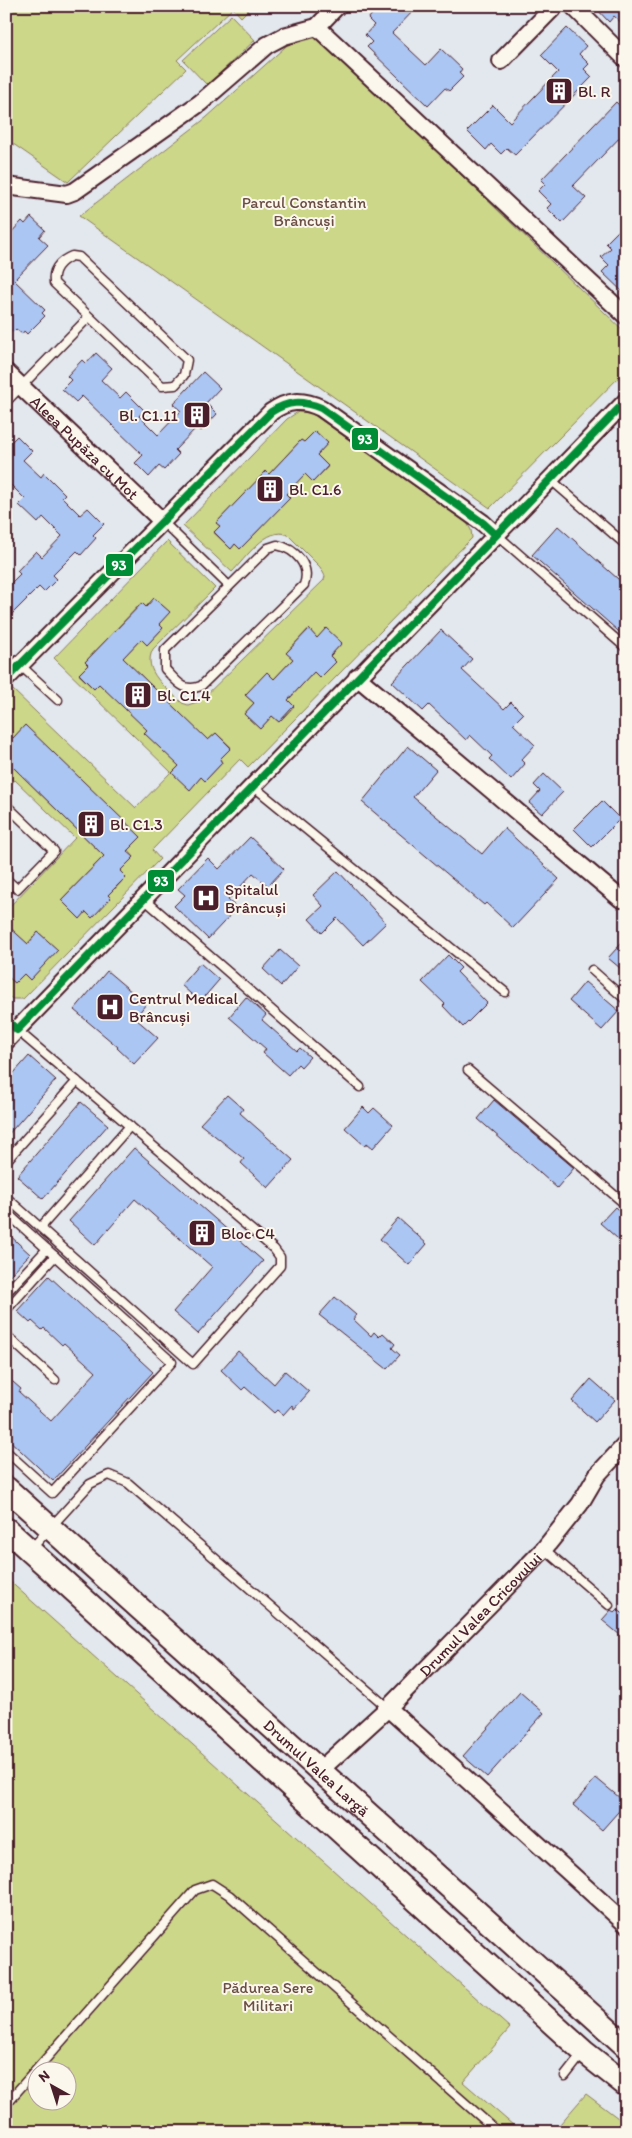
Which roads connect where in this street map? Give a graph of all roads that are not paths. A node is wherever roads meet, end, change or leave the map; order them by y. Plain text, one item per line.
1 (337, 6) edge
2 (555, 6) edge
3 (573, 6) edge
4 (317, 27) junction
5 (626, 59) edge
6 (501, 61) dead end
7 (9, 186) edge
8 (626, 316) edge
9 (89, 317) junction
10 (6, 372) edge
11 (22, 386) junction
12 (626, 401) edge
13 (6, 402) edge
14 (549, 479) junction
15 (163, 522) junction
16 (495, 534) junction
17 (626, 545) edge
18 (229, 586) junction
19 (626, 648) edge
20 (20, 665) junction
21 (357, 677) junction
22 (6, 679) edge
23 (58, 700) dead end
24 (252, 785) junction
25 (7, 808) edge
26 (6, 879) edge
27 (143, 898) junction
28 (621, 899) dead end
29 (592, 970) dead end
30 (505, 992) dead end
31 (626, 1000) edge
32 (10, 1030) edge
33 (468, 1070) dead end
34 (77, 1081) junction
35 (360, 1087) dead end
36 (130, 1126) junction
37 (6, 1161) edge
38 (6, 1197) edge
39 (626, 1205) edge
40 (6, 1212) edge
41 (41, 1227) junction
42 (47, 1249) junction
43 (55, 1256) junction
44 (6, 1293) edge
45 (6, 1310) edge
46 (6, 1335) edge
47 (55, 1380) dead end
48 (626, 1444) edge
49 (6, 1451) edge
50 (6, 1488) edge
51 (50, 1528) junction
52 (6, 1529) edge
53 (544, 1549) junction
54 (30, 1551) junction
55 (609, 1605) dead end
56 (388, 1708) junction
57 (319, 1771) junction
58 (626, 1924) edge
59 (626, 2046) edge
60 (584, 2052) junction
61 (565, 2076) dead end
62 (626, 2085) edge
63 (6, 2104) edge
64 (498, 2132) edge

1 - 4 street
2 - 6 street
3 - 5 street
4 - 7 street
4 - 8 street
9 - 9 lane
9 - 11 lane
10 - 11 street, Aleea Pupăza cu Moț
11 - 13 lane
11 - 15 street, Aleea Pupăza cu Moț
12 - 14 street
14 - 16 street
14 - 17 lane
15 - 16 street
15 - 18 lane
15 - 20 street
16 - 19 lane
16 - 21 street
18 - 18 lane
20 - 22 street
20 - 23 lane
21 - 24 street
21 - 28 street
24 - 27 street
24 - 30 lane
25 - 26 lane
27 - 32 street
27 - 35 lane
29 - 31 lane
32 - 34 lane
33 - 39 lane
34 - 36 lane
34 - 37 lane
36 - 41 lane
36 - 41 lane
38 - 41 lane
40 - 42 lane
42 - 43 lane
42 - 44 lane
43 - 45 lane
43 - 49 lane
46 - 47 lane
48 - 53 street, Drumul Valea Cricovului
50 - 51 main road, Drumul Valea Largă
51 - 54 lane
51 - 56 lane
51 - 57 main road, Drumul Valea Largă
52 - 54 main road, Drumul Valea Largă
53 - 55 lane
53 - 56 street, Drumul Valea Cricovului
54 - 60 main road, Drumul Valea Largă
56 - 57 street, Drumul Valea Cricovului
56 - 58 street
57 - 59 main road, Drumul Valea Largă
60 - 61 lane
60 - 62 main road, Drumul Valea Largă
63 - 64 lane

